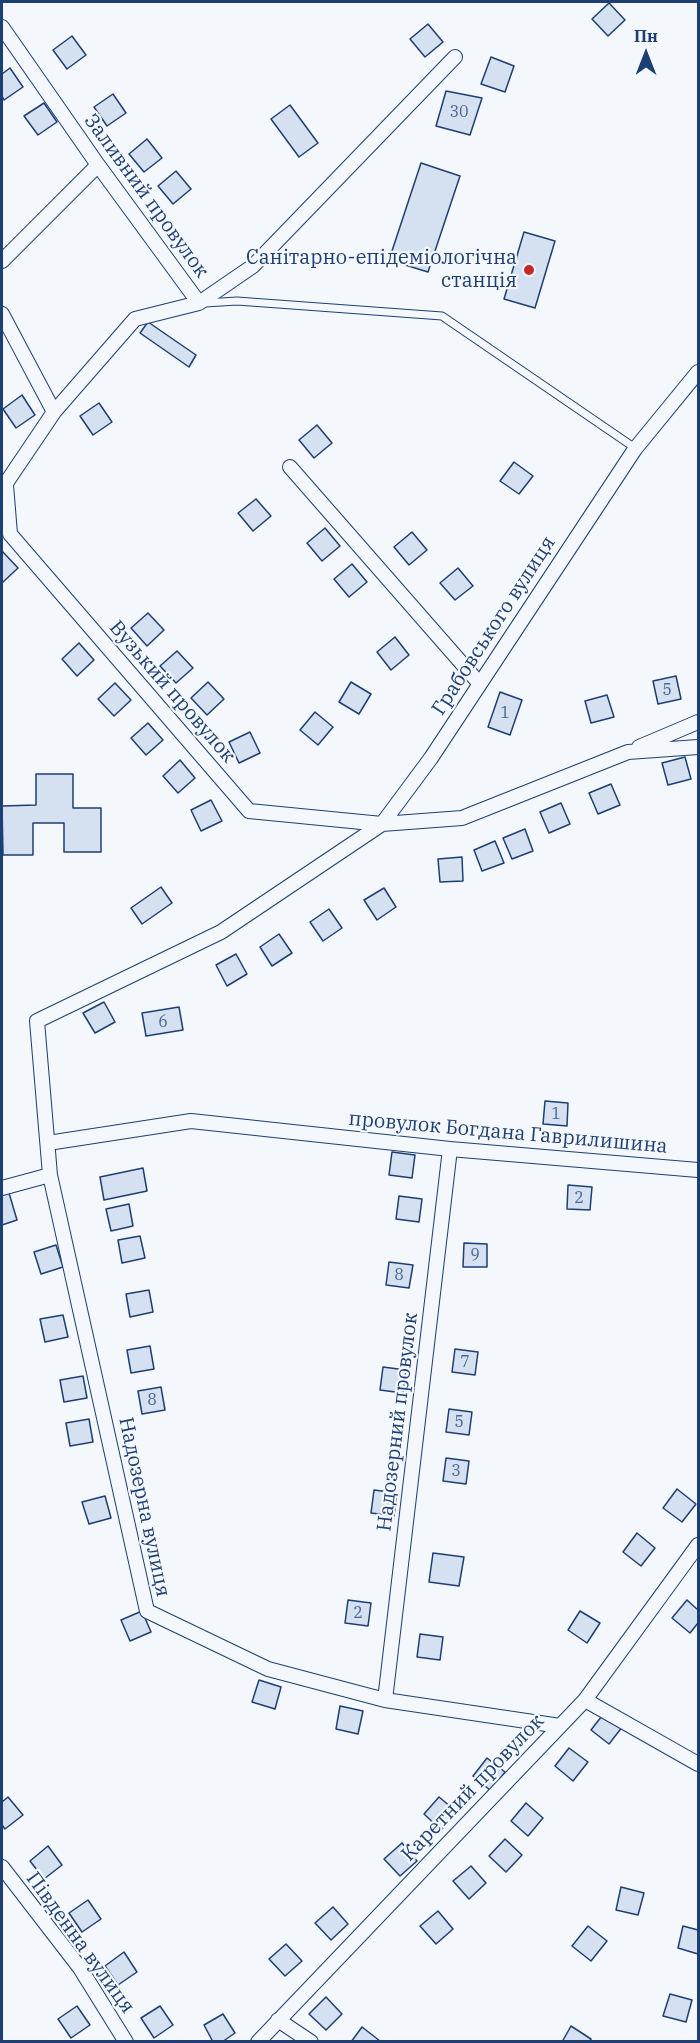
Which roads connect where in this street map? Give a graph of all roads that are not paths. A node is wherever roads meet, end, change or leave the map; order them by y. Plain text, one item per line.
1 (2, 27) edge
2 (455, 57) dead end
3 (98, 165) junction
4 (2, 261) edge
5 (199, 303) junction
6 (2, 314) edge
7 (699, 372) edge
8 (54, 412) junction
9 (635, 449) junction
10 (290, 467) dead end
11 (4, 487) edge
12 (6, 534) edge
13 (479, 684) junction
14 (699, 722) edge
15 (699, 747) edge
16 (628, 752) junction
17 (382, 824) junction
18 (48, 1143) junction
19 (450, 1149) junction
20 (699, 1170) edge
21 (51, 1174) junction
22 (2, 1188) edge
23 (699, 1545) edge
24 (385, 1700) junction
25 (585, 1700) junction
26 (560, 1726) junction
27 (699, 1764) edge
28 (2, 1867) edge
29 (278, 2020) junction
30 (126, 2042) edge
31 (258, 2042) edge
32 (311, 2042) edge

1 - 3 street, Заливний провулок
2 - 5 street, Заливний провулок
3 - 4 street
3 - 5 street, Заливний провулок
5 - 8 street
5 - 9 lane
6 - 8 street
7 - 9 street, Грабовського вулиця
8 - 11 street
9 - 13 street, Грабовського вулиця
10 - 13 street
11 - 12 street, Вузький провулок
12 - 17 street, Вузький провулок
13 - 17 street, Грабовського вулиця
14 - 16 street, Вузький провулок
15 - 16 street
16 - 17 street, Вузький провулок
17 - 18 street, Надозерна вулиця
18 - 19 street, провулок Богдана Гаврилишина
18 - 21 street, Надозерна вулиця
19 - 20 street, провулок Богдана Гаврилишина
19 - 24 street, Надозерний провулок
21 - 22 street
21 - 24 street, Надозерна вулиця
23 - 25 street, Каретний провулок
24 - 26 street, Надозерна вулиця
25 - 26 street, Каретний провулок
25 - 27 street
26 - 29 street, Каретний провулок
28 - 30 street, Південна вулиця
29 - 31 street, Каретний провулок
29 - 32 street

